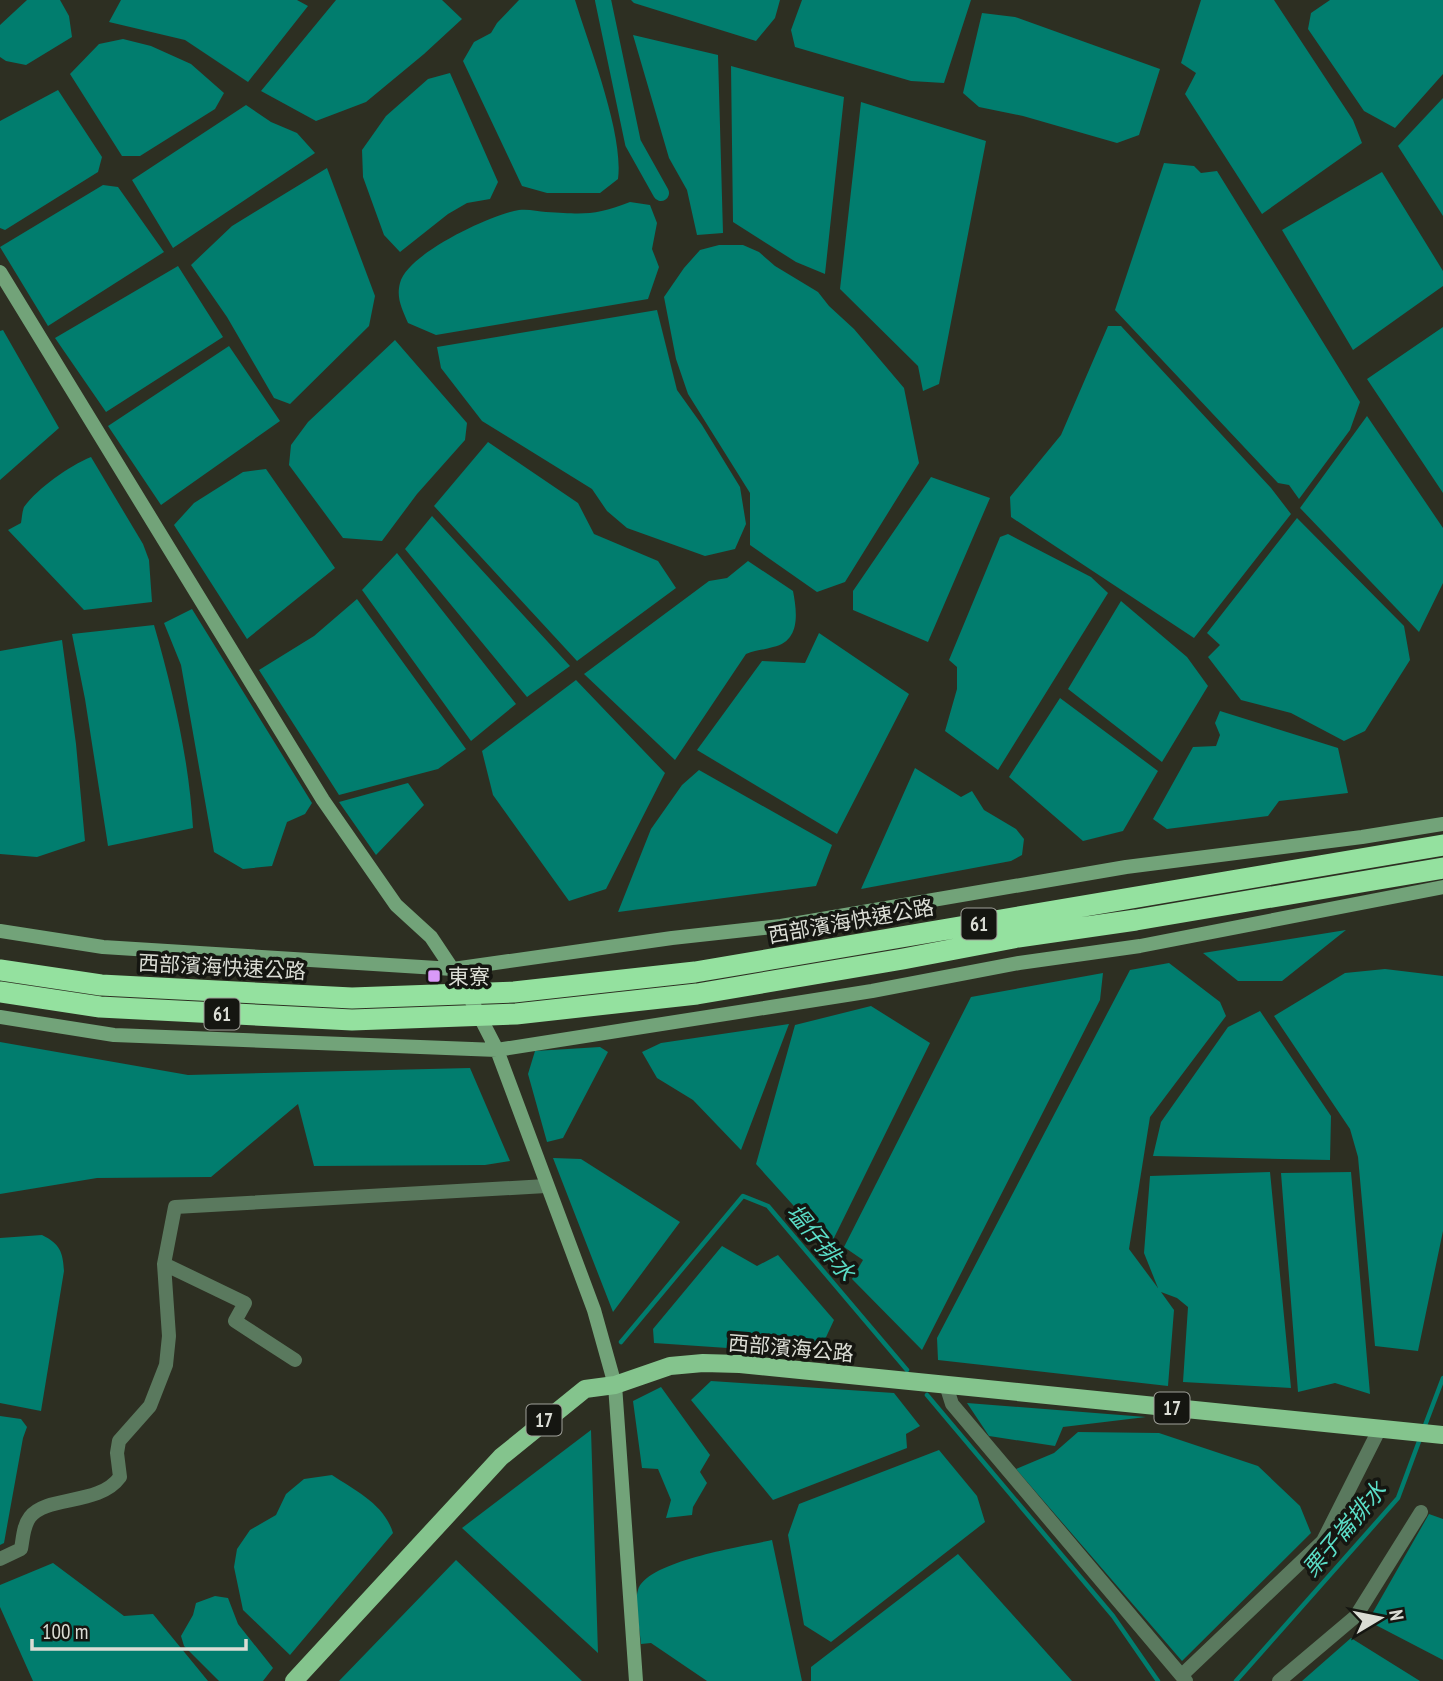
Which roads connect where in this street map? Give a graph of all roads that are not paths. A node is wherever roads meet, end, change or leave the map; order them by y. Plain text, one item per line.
1 (0, 272) edge
2 (1443, 824) edge
3 (1443, 845) edge
4 (1443, 869) edge
5 (1443, 887) edge
6 (0, 930) edge
7 (453, 969) junction
8 (0, 971) edge
9 (0, 992) edge
10 (0, 1017) edge
11 (498, 1050) junction
12 (546, 1186) junction
13 (164, 1264) junction
14 (295, 1360) dead end
15 (615, 1385) junction
16 (946, 1385) junction
17 (1380, 1428) junction
18 (1443, 1435) edge
19 (1421, 1512) dead end
20 (0, 1559) edge
21 (1184, 1678) edge
22 (294, 1681) edge
23 (635, 1681) edge
24 (1279, 1681) edge

1 - 7 street
2 - 7 street
3 - 8 highway, 西部濱海快速公路 / 61
4 - 9 highway, 61
5 - 11 street
6 - 7 street
7 - 11 street
10 - 11 street
11 - 12 street
12 - 13 street
12 - 15 street
13 - 14 street
13 - 20 street
15 - 16 main road, 西部濱海公路 / 17
15 - 22 main road, 西部濱海公路 / 17
15 - 23 street
16 - 17 main road, 西部濱海公路 / 17
16 - 21 street
17 - 18 main road, 西部濱海公路 / 17
17 - 21 street
19 - 24 street

